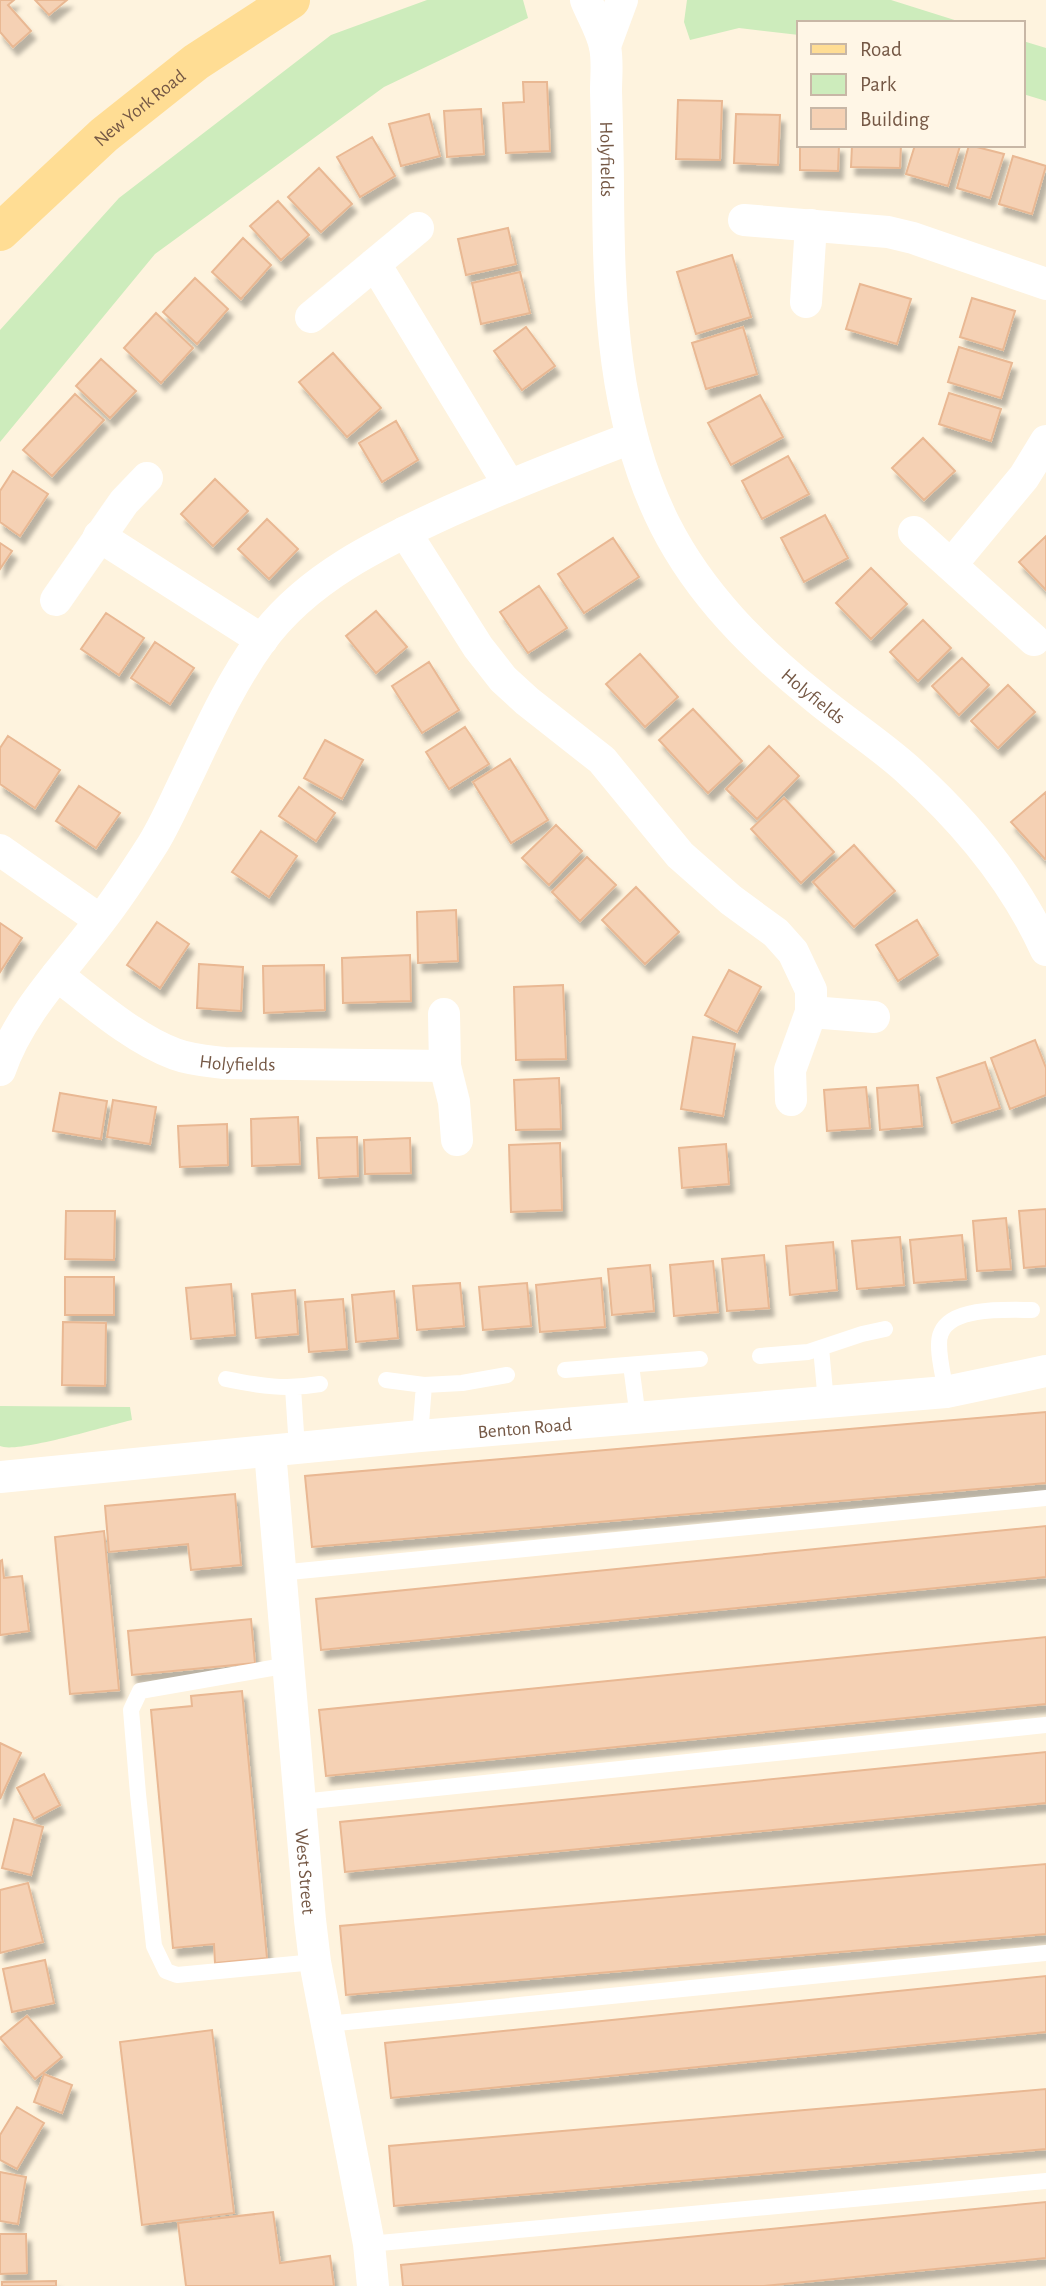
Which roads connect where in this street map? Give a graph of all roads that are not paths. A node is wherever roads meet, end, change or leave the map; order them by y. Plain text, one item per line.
1 (291, 0) edge
2 (586, 0) edge
3 (622, 0) edge
4 (605, 46) junction
5 (744, 220) dead end
6 (811, 225) junction
7 (418, 228) dead end
8 (0, 232) edge
9 (374, 264) junction
10 (1046, 284) edge
11 (806, 302) dead end
12 (312, 317) dead end
13 (631, 438) junction
14 (1046, 441) edge
15 (147, 478) dead end
16 (509, 485) junction
17 (405, 532) junction
18 (914, 532) dead end
19 (99, 536) junction
20 (951, 565) junction
21 (56, 600) dead end
22 (262, 640) junction
23 (1034, 640) dead end
24 (0, 850) edge
25 (100, 920) junction
26 (1042, 931) edge
27 (57, 975) junction
28 (811, 1012) junction
29 (444, 1014) dead end
30 (874, 1017) dead end
31 (445, 1066) junction
32 (0, 1070) edge
33 (791, 1100) dead end
34 (457, 1140) dead end
35 (1032, 1310) dead end
36 (885, 1329) dead end
37 (821, 1348) junction
38 (760, 1356) dead end
39 (700, 1359) dead end
40 (631, 1365) junction
41 (565, 1370) dead end
42 (1046, 1371) edge
43 (506, 1375) dead end
44 (226, 1379) dead end
45 (386, 1380) dead end
46 (320, 1384) dead end
47 (424, 1385) junction
48 (293, 1388) junction
49 (946, 1392) junction
50 (826, 1402) junction
51 (638, 1418) junction
52 (421, 1436) junction
53 (283, 1449) junction
54 (0, 1477) edge
55 (1046, 1498) edge
56 (279, 1573) junction
57 (289, 1665) junction
58 (1046, 1725) edge
59 (301, 1802) junction
60 (1046, 1953) edge
61 (316, 1962) junction
62 (327, 2024) junction
63 (1046, 2181) edge
64 (369, 2244) junction
65 (373, 2286) edge

1 - 8 main road, New York Road
2 - 4 street, Holyfields
3 - 4 street, Holyfields
4 - 13 street, Holyfields
5 - 6 street
6 - 10 street
6 - 11 street
7 - 9 street
9 - 12 street
9 - 16 street
13 - 16 street
13 - 26 street, Holyfields
14 - 20 street
15 - 19 street
16 - 17 street
17 - 22 street
17 - 28 street
18 - 20 street
19 - 21 street
19 - 22 street
20 - 23 street
22 - 25 street
24 - 25 street
25 - 27 street
27 - 31 street, Holyfields
27 - 32 street
28 - 30 street
28 - 33 street
29 - 31 street
31 - 34 street
35 - 49 lane
36 - 37 lane
37 - 38 lane
37 - 50 lane
39 - 40 lane
40 - 41 lane
40 - 51 lane
42 - 49 street, Benton Road
43 - 47 lane
44 - 48 lane
45 - 47 lane
46 - 48 lane
47 - 52 lane
48 - 53 lane
49 - 50 street, Benton Road
50 - 51 street, Benton Road
51 - 52 street, Benton Road
52 - 53 street, Benton Road
53 - 54 street, Benton Road
53 - 56 street, West Street
55 - 56 lane
56 - 57 street, West Street
57 - 59 street, West Street
57 - 61 lane
58 - 59 lane
59 - 61 street, West Street
60 - 62 lane
61 - 62 street, West Street
62 - 64 street, West Street
63 - 64 lane
64 - 65 street, West Street

